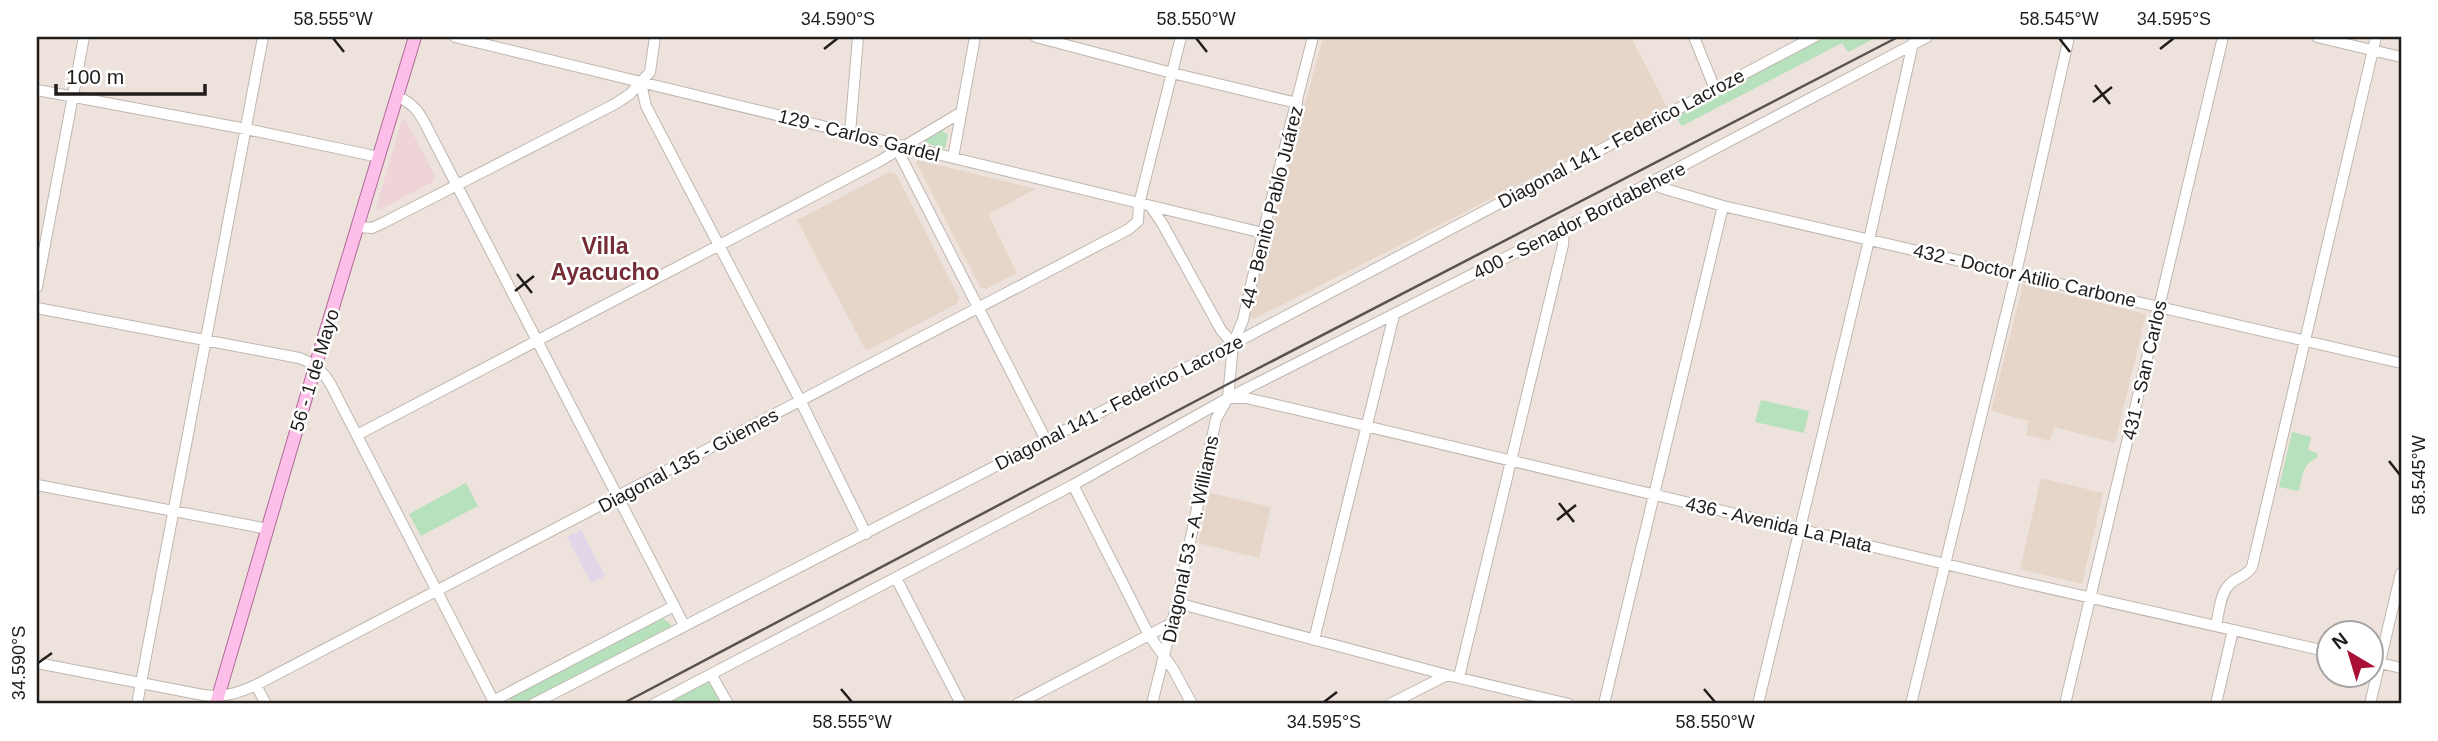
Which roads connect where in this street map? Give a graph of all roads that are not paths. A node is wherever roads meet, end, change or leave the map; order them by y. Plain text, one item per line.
1 (84, 37) edge
2 (263, 37) edge
3 (415, 37) edge
4 (455, 37) edge
5 (655, 37) edge
6 (858, 37) edge
7 (975, 37) edge
8 (1036, 37) edge
9 (1181, 37) edge
10 (1313, 37) edge
11 (1694, 37) edge
12 (1814, 37) edge
13 (1927, 37) edge
14 (2069, 37) edge
15 (2223, 37) edge
16 (2317, 37) edge
17 (2376, 37) edge
18 (1913, 40) edge
19 (2373, 50) junction
20 (2401, 57) edge
21 (1172, 73) junction
22 (641, 83) junction
23 (1715, 89) junction
24 (37, 90) edge
25 (72, 96) junction
26 (397, 97) junction
27 (1297, 103) junction
28 (960, 113) junction
29 (246, 129) junction
30 (850, 133) junction
31 (902, 148) junction
32 (379, 157) junction
33 (953, 158) junction
34 (1650, 182) junction
35 (457, 185) junction
36 (1139, 204) junction
37 (1723, 206) junction
38 (1151, 207) junction
39 (359, 227) junction
40 (1564, 228) junction
41 (1263, 233) junction
42 (1868, 240) junction
43 (719, 246) junction
44 (2016, 273) junction
45 (37, 287) edge
46 (2159, 306) junction
47 (979, 307) junction
48 (37, 308) edge
49 (1394, 315) junction
50 (206, 339) junction
51 (2306, 339) junction
52 (538, 341) junction
53 (1233, 344) junction
54 (2401, 363) edge
55 (315, 366) junction
56 (1229, 377) joint
57 (1228, 398) junction
58 (801, 402) junction
59 (1366, 426) junction
60 (357, 435) junction
61 (1046, 440) junction
62 (1510, 460) junction
63 (37, 485) edge
64 (1073, 485) junction
65 (1654, 495) junction
66 (617, 497) junction
67 (173, 510) junction
68 (268, 529) junction
69 (1800, 529) junction
70 (866, 534) junction
71 (1947, 564) junction
72 (2401, 573) edge
73 (896, 578) junction
74 (438, 591) junction
75 (2090, 597) junction
76 (1177, 603) junction
77 (674, 606) junction
78 (1172, 623) junction
79 (2386, 624) edge
80 (684, 625) junction
81 (2216, 625) junction
82 (2234, 630) junction
83 (1149, 635) junction
84 (1314, 640) junction
85 (2316, 649) edge
86 (1164, 656) junction
87 (37, 663) edge
88 (712, 674) junction
89 (1447, 674) junction
90 (1459, 677) junction
91 (141, 682) junction
92 (256, 685) junction
93 (1411, 693) junction
94 (217, 701) edge
95 (494, 703) edge
96 (137, 704) edge
97 (266, 704) edge
98 (533, 704) edge
99 (654, 704) edge
100 (728, 704) edge
101 (961, 704) edge
102 (1017, 704) edge
103 (1152, 704) edge
104 (1192, 704) edge
105 (1390, 704) edge
106 (1417, 704) edge
107 (1569, 704) edge
108 (1604, 704) edge
109 (1758, 704) edge
110 (1911, 704) edge
111 (2065, 704) edge
112 (2216, 704) edge

1 - 25 street
2 - 29 street
3 - 26 main road, 56 - 1 de Mayo
4 - 22 street, 129 - Carlos Gardel
5 - 22 street
6 - 30 street
7 - 28 street
8 - 21 street
9 - 21 street, Diagonal 135 - Güemes
10 - 27 street, 44 - Benito Pablo Juárez
11 - 23 street
12 - 23 street, Diagonal 141 - Federico Lacroze
13 - 18 street, 400 - Senador Bordabehere
14 - 44 street
15 - 46 street, 431 - San Carlos
16 - 19 street
17 - 19 street
18 - 34 street, 400 - Senador Bordabehere
18 - 42 street
19 - 20 street
19 - 51 street
21 - 27 street
21 - 36 street, Diagonal 135 - Güemes
22 - 30 street, 129 - Carlos Gardel
22 - 35 street
22 - 43 street
23 - 53 street, Diagonal 141 - Federico Lacroze
24 - 25 street
25 - 29 street
25 - 45 street
26 - 32 main road, 56 - 1 de Mayo
26 - 35 street
27 - 41 street, 44 - Benito Pablo Juárez
28 - 31 street
28 - 33 street
29 - 32 street
29 - 50 street
30 - 31 street, 129 - Carlos Gardel
31 - 33 street, 129 - Carlos Gardel
31 - 43 street
31 - 47 street
32 - 39 main road, 56 - 1 de Mayo
33 - 36 street, 129 - Carlos Gardel
34 - 37 street, 432 - Doctor Atilio Carbone
34 - 40 street, 400 - Senador Bordabehere
35 - 39 street
35 - 52 street
36 - 38 street, 129 - Carlos Gardel
36 - 47 street, Diagonal 135 - Güemes
37 - 42 street, 432 - Doctor Atilio Carbone
37 - 65 street
38 - 41 street, 129 - Carlos Gardel
38 - 53 street
39 - 55 main road, 56 - 1 de Mayo
40 - 49 street, 400 - Senador Bordabehere
40 - 62 street
41 - 53 street, 44 - Benito Pablo Juárez
42 - 44 street, 432 - Doctor Atilio Carbone
42 - 69 street
43 - 52 street
43 - 58 street
44 - 46 street, 432 - Doctor Atilio Carbone
44 - 71 street
46 - 51 street, 432 - Doctor Atilio Carbone
46 - 75 street, 431 - San Carlos
47 - 58 street, Diagonal 135 - Güemes
47 - 61 street
48 - 50 street
49 - 57 street, 400 - Senador Bordabehere
49 - 59 street
50 - 55 street
50 - 67 street
51 - 54 street, 432 - Doctor Atilio Carbone
51 - 81 street
52 - 60 street
52 - 66 street
53 - 56 street, 44 - Benito Pablo Juárez
53 - 61 street, Diagonal 141 - Federico Lacroze
55 - 60 street
55 - 68 main road, 56 - 1 de Mayo
56 - 57 street, Diagonal 53 - A. Williams
57 - 59 street, 436 - Avenida La Plata
57 - 64 street, 400 - Senador Bordabehere
57 - 76 street, Diagonal 53 - A. Williams
58 - 66 street, Diagonal 135 - Güemes
58 - 70 street
59 - 62 street, 436 - Avenida La Plata
59 - 84 street
60 - 74 street
61 - 70 street, Diagonal 141 - Federico Lacroze
62 - 65 street, 436 - Avenida La Plata
62 - 90 street
63 - 67 street
64 - 73 street, 400 - Senador Bordabehere
64 - 83 street
65 - 69 street, 436 - Avenida La Plata
65 - 108 street
66 - 74 street, Diagonal 135 - Güemes
66 - 77 street
67 - 68 street
67 - 91 street
68 - 94 main road, 56 - 1 de Mayo
69 - 71 street, 436 - Avenida La Plata
69 - 109 street
70 - 80 street, Diagonal 141 - Federico Lacroze
71 - 75 street, 436 - Avenida La Plata
71 - 110 street
72 - 79 street
73 - 88 street, 400 - Senador Bordabehere
73 - 101 street
74 - 92 street, Diagonal 135 - Güemes
74 - 95 street
75 - 81 street, 436 - Avenida La Plata
75 - 111 street, 431 - San Carlos
76 - 78 street, Diagonal 53 - A. Williams
76 - 84 street
77 - 80 street
77 - 95 street
78 - 83 street
78 - 86 street, Diagonal 53 - A. Williams
80 - 98 street, Diagonal 141 - Federico Lacroze
81 - 82 street, 436 - Avenida La Plata
82 - 85 street, 436 - Avenida La Plata
82 - 112 street
83 - 86 street
83 - 102 street
84 - 89 street
86 - 103 street, Diagonal 53 - A. Williams
86 - 104 street
87 - 91 street
88 - 99 street, 400 - Senador Bordabehere
88 - 100 street
89 - 90 street
89 - 93 street
90 - 107 street
91 - 94 street
91 - 96 street
92 - 94 street, Diagonal 135 - Güemes
92 - 97 street
93 - 105 street
93 - 106 street

